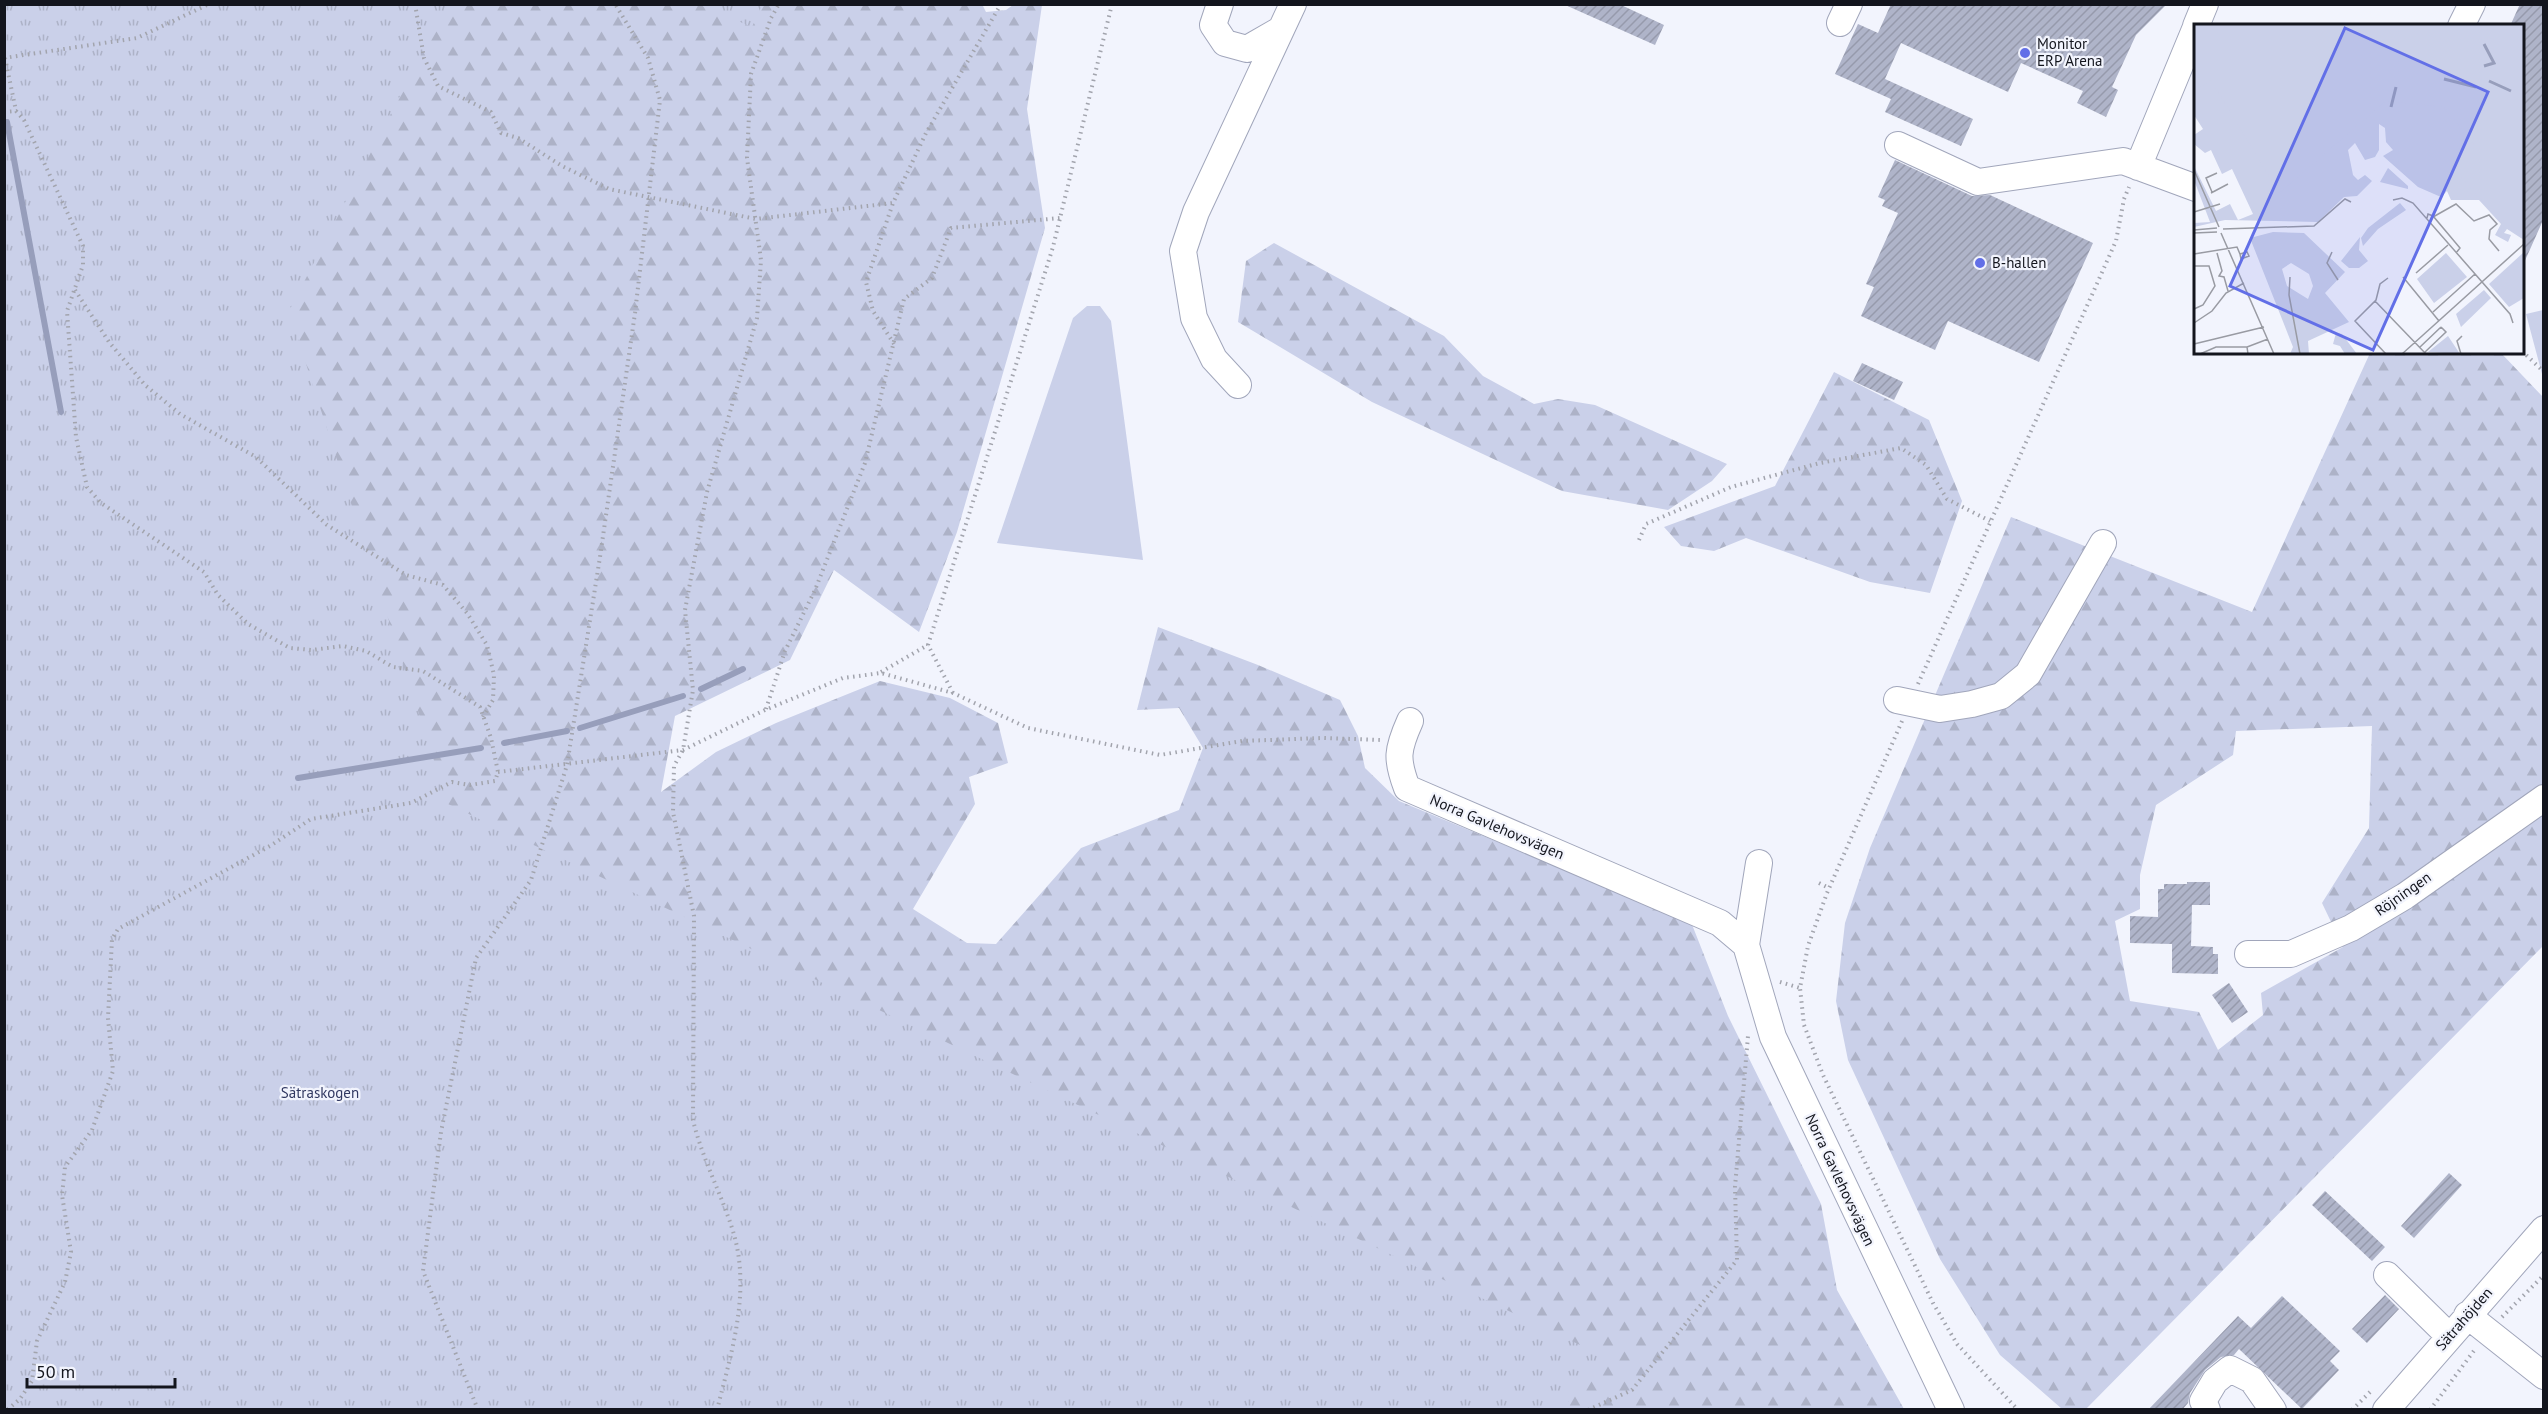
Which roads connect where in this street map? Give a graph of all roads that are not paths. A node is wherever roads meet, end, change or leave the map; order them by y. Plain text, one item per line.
1 (1220, 4) edge
2 (1293, 4) edge
3 (2205, 4) edge
4 (2472, 4) edge
5 (2197, 24) edge
6 (2462, 24) edge
7 (1280, 30) junction
8 (2194, 31) edge
9 (1898, 146) dead end
10 (2138, 167) junction
11 (2194, 187) edge
12 (1238, 385) dead end
13 (2103, 543) dead end
14 (1903, 702) road end
15 (1405, 731) road end
16 (2544, 798) edge
17 (1759, 863) dead end
18 (1746, 945) junction
19 (2248, 954) dead end
20 (2544, 1229) edge
21 (2387, 1275) dead end
22 (2467, 1315) junction
23 (2449, 1336) junction
24 (2543, 1376) edge
25 (1951, 1410) edge
26 (2207, 1410) edge
27 (2273, 1410) edge
28 (2386, 1410) edge

1 - 7 street
2 - 7 street
3 - 5 street
4 - 6 street
7 - 12 street
8 - 10 street
9 - 10 street
10 - 11 street
13 - 14 street
15 - 18 street, Norra Gavlehovsvägen
16 - 19 street, Röjningen
17 - 18 street, Norra Gavlehovsvägen
18 - 25 street, Norra Gavlehovsvägen
20 - 22 street, Sätrahöjden
21 - 23 street
22 - 23 street, Sätrahöjden
22 - 24 street
23 - 28 street, Sätrahöjden
26 - 27 street

